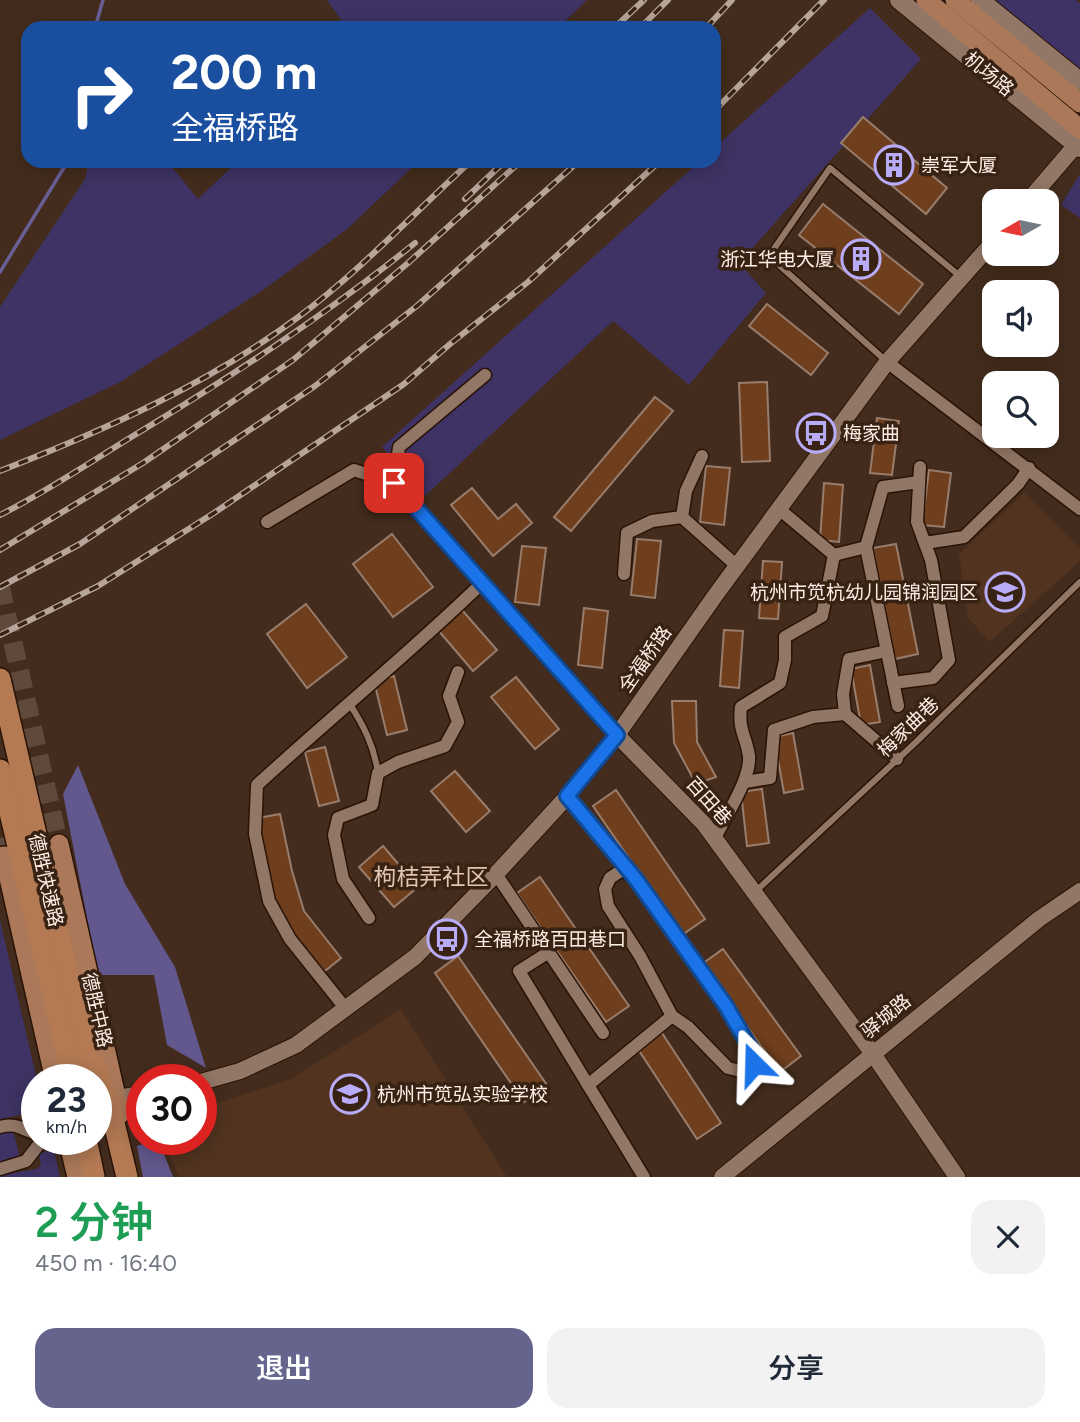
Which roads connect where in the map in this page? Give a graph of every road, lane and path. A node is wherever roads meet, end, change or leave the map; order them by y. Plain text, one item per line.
1 (899, 0) edge
2 (926, 0) edge
3 (955, 0) edge
4 (980, 0) edge
5 (1080, 81) edge
6 (1080, 103) edge
7 (1079, 140) edge
8 (1038, 189) edge
9 (982, 255) edge
10 (962, 278) junction
11 (887, 362) junction
12 (485, 376) dead end
13 (702, 456) dead end
14 (920, 467) dead end
15 (1029, 468) junction
16 (919, 482) junction
17 (394, 483) junction
18 (779, 509) junction
19 (1080, 509) edge
20 (682, 517) junction
21 (267, 522) dead end
22 (925, 543) junction
23 (866, 547) junction
24 (834, 555) junction
25 (737, 566) junction
26 (624, 574) dead end
27 (1080, 582) edge
28 (482, 583) junction
29 (887, 651) junction
30 (458, 672) dead end
31 (0, 679) edge
32 (893, 683) junction
33 (348, 702) junction
34 (898, 706) dead end
35 (845, 714) junction
36 (617, 735) junction
37 (897, 760) junction
38 (0, 770) edge
39 (378, 773) junction
40 (745, 782) junction
41 (567, 796) junction
42 (715, 838) junction
43 (59, 844) tunnel mouth
44 (4, 856) dead end
45 (496, 874) junction
46 (635, 878) junction
47 (756, 891) junction
48 (1080, 891) edge
49 (369, 919) dead end
50 (549, 952) junction
51 (346, 1009) junction
52 (672, 1016) junction
53 (82, 1033) junction
54 (603, 1033) dead end
55 (873, 1054) junction
56 (51, 1064) edge
57 (69, 1064) edge
58 (89, 1064) edge
59 (100, 1064) edge
60 (217, 1077) edge
61 (588, 1085) junction
62 (112, 1115) edge
63 (0, 1127) edge
64 (21, 1127) edge
65 (112, 1150) edge
66 (31, 1155) edge
67 (75, 1155) edge
68 (82, 1155) edge
69 (0, 1169) edge
70 (77, 1177) edge
71 (94, 1177) edge
72 (115, 1177) edge
73 (127, 1177) edge
74 (133, 1177) edge
75 (644, 1177) edge
76 (722, 1177) edge
77 (957, 1177) edge

1 - 7 main road, 机场路
2 - 7 main road, 机场路
3 - 6 main road, 机场路
4 - 5 main road
7 - 8 street
9 - 10 street, 全福桥路
10 - 11 street, 全福桥路
10 - 11 lane
11 - 15 street
11 - 18 street, 全福桥路
12 - 17 street
13 - 20 street
14 - 16 street
15 - 19 street
15 - 22 street
16 - 22 street
16 - 23 street
17 - 21 street
17 - 28 street, 百田巷
18 - 24 street
18 - 25 street, 全福桥路
20 - 25 street
20 - 26 street
22 - 32 street
23 - 24 street
23 - 29 street
24 - 40 street
25 - 36 street, 全福桥路
27 - 37 lane, 梅家曲巷
28 - 33 street
28 - 36 street, 百田巷
29 - 32 street
29 - 35 street
30 - 39 street
31 - 53 highway, 德胜快速路
32 - 34 street
33 - 39 lane
33 - 51 street
35 - 37 street
35 - 40 street
36 - 41 street, 全福桥路
36 - 42 street, 百田巷
37 - 47 lane, 梅家曲巷
38 - 57 highway, 德胜快速路
39 - 49 street
40 - 42 street
41 - 45 street, 全福桥路
41 - 46 street
42 - 47 street, 百田巷
43 - 59 main road, 德胜中路
44 - 56 main road
45 - 50 street
45 - 51 street, 全福桥路
46 - 52 street
46 - 52 street
47 - 55 street, 百田巷
48 - 55 street, 驿城路
50 - 54 street
50 - 61 street
51 - 60 street, 全福桥路
52 - 61 street
53 - 58 highway, 德胜快速路
53 - 73 highway
55 - 76 street, 驿城路
55 - 77 street, 百田巷
61 - 75 street
62 - 74 main road, 德胜中路
63 - 64 street
65 - 72 highway
66 - 69 street
67 - 70 main road
68 - 71 highway

